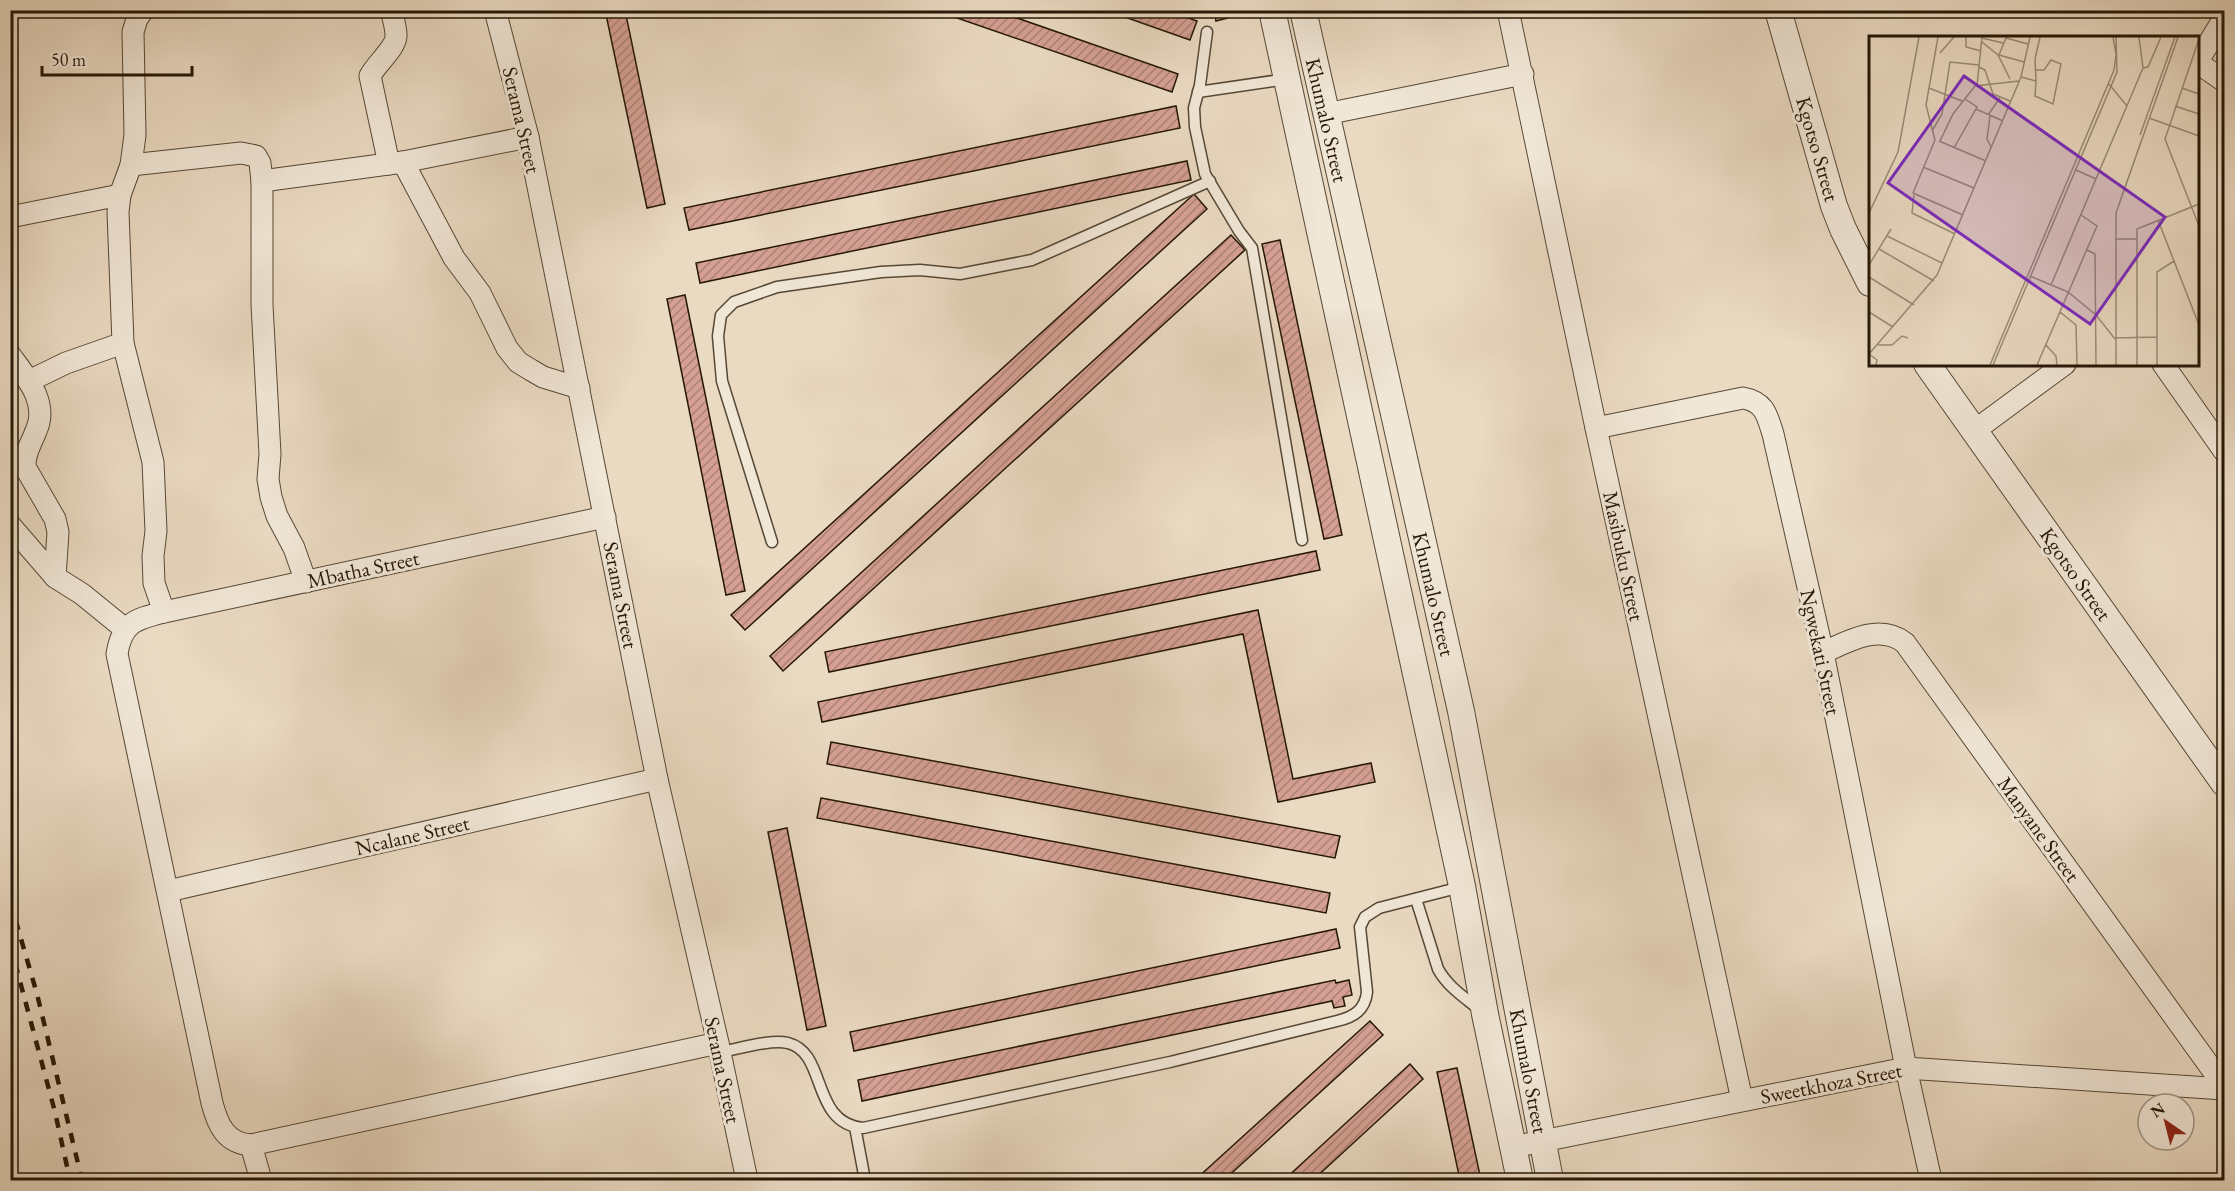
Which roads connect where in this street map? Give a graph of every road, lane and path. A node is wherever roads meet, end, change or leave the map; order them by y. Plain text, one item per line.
1 (143, 10) edge
2 (391, 10) edge
3 (495, 10) edge
4 (1272, 10) edge
5 (1508, 10) edge
6 (1778, 10) edge
7 (1300, 15) edge
8 (2224, 18) edge
9 (1207, 32) dead end
10 (2199, 60) edge
11 (2199, 63) edge
12 (1523, 74) junction
13 (1287, 79) junction
14 (2224, 81) edge
15 (1198, 92) junction
16 (1326, 114) junction
17 (528, 137) junction
18 (396, 163) junction
19 (131, 165) junction
20 (262, 181) junction
21 (1210, 181) junction
22 (120, 195) junction
23 (10, 217) edge
24 (1869, 281) edge
25 (123, 343) junction
26 (10, 355) edge
27 (1928, 366) edge
28 (2062, 366) edge
29 (2164, 366) edge
30 (29, 381) junction
31 (579, 388) junction
32 (1596, 428) junction
33 (1974, 431) junction
34 (2224, 451) edge
35 (605, 517) junction
36 (10, 525) edge
37 (1302, 540) dead end
38 (772, 542) dead end
39 (55, 578) junction
40 (306, 582) junction
41 (164, 612) junction
42 (125, 629) junction
43 (1822, 653) junction
44 (657, 779) junction
45 (2224, 783) edge
46 (1462, 886) junction
47 (168, 891) junction
48 (1416, 899) junction
49 (1485, 1014) junction
50 (719, 1048) junction
51 (1906, 1068) junction
52 (2224, 1087) edge
53 (1742, 1100) junction
54 (855, 1127) junction
55 (1542, 1141) junction
56 (251, 1145) junction
57 (1513, 1147) junction
58 (261, 1180) edge
59 (747, 1180) edge
60 (865, 1180) edge
61 (1520, 1180) edge
62 (1550, 1180) edge
63 (1931, 1180) edge

1 - 19 street
2 - 18 street
3 - 17 street, Serama Street
4 - 13 street, Khumalo Street
5 - 12 street, Masibuku Street
6 - 24 street, Kgotso Street
7 - 16 street, Khumalo Street
8 - 10 street
9 - 15 lane
11 - 14 street
12 - 16 street
12 - 32 street, Masibuku Street
13 - 15 lane
13 - 46 street, Khumalo Street
15 - 21 lane
16 - 55 street, Khumalo Street
17 - 18 street
17 - 31 street, Serama Street
18 - 20 street
18 - 31 street
19 - 20 street
19 - 22 street
20 - 40 street
21 - 37 lane
21 - 38 lane
22 - 23 street
22 - 25 street
25 - 30 street
25 - 41 street
26 - 30 street
27 - 33 street, Kgotso Street
28 - 33 street
29 - 34 street
30 - 39 street
31 - 35 street, Serama Street
32 - 43 street, Ngwekati Street
32 - 53 street, Masibuku Street
33 - 45 street, Kgotso Street
35 - 40 street, Mbatha Street
35 - 44 street, Serama Street
36 - 39 street
39 - 42 street
40 - 41 street, Mbatha Street
41 - 42 street, Mbatha Street
42 - 47 street
43 - 51 street, Ngwekati Street
43 - 52 street, Manyane Street
44 - 47 street, Ncalane Street
44 - 50 street, Serama Street
46 - 48 lane
46 - 49 street, Khumalo Street
47 - 56 street
48 - 49 lane
48 - 54 lane
49 - 57 street, Khumalo Street
50 - 54 lane
50 - 56 street
50 - 59 street, Serama Street
51 - 52 street, Sweetkhoza Street
51 - 53 street, Sweetkhoza Street
51 - 63 street, Ngwekati Street
53 - 55 street, Sweetkhoza Street
54 - 60 lane
55 - 57 street, Sweetkhoza Street
55 - 62 street, Khumalo Street
56 - 58 street
57 - 61 street, Khumalo Street

